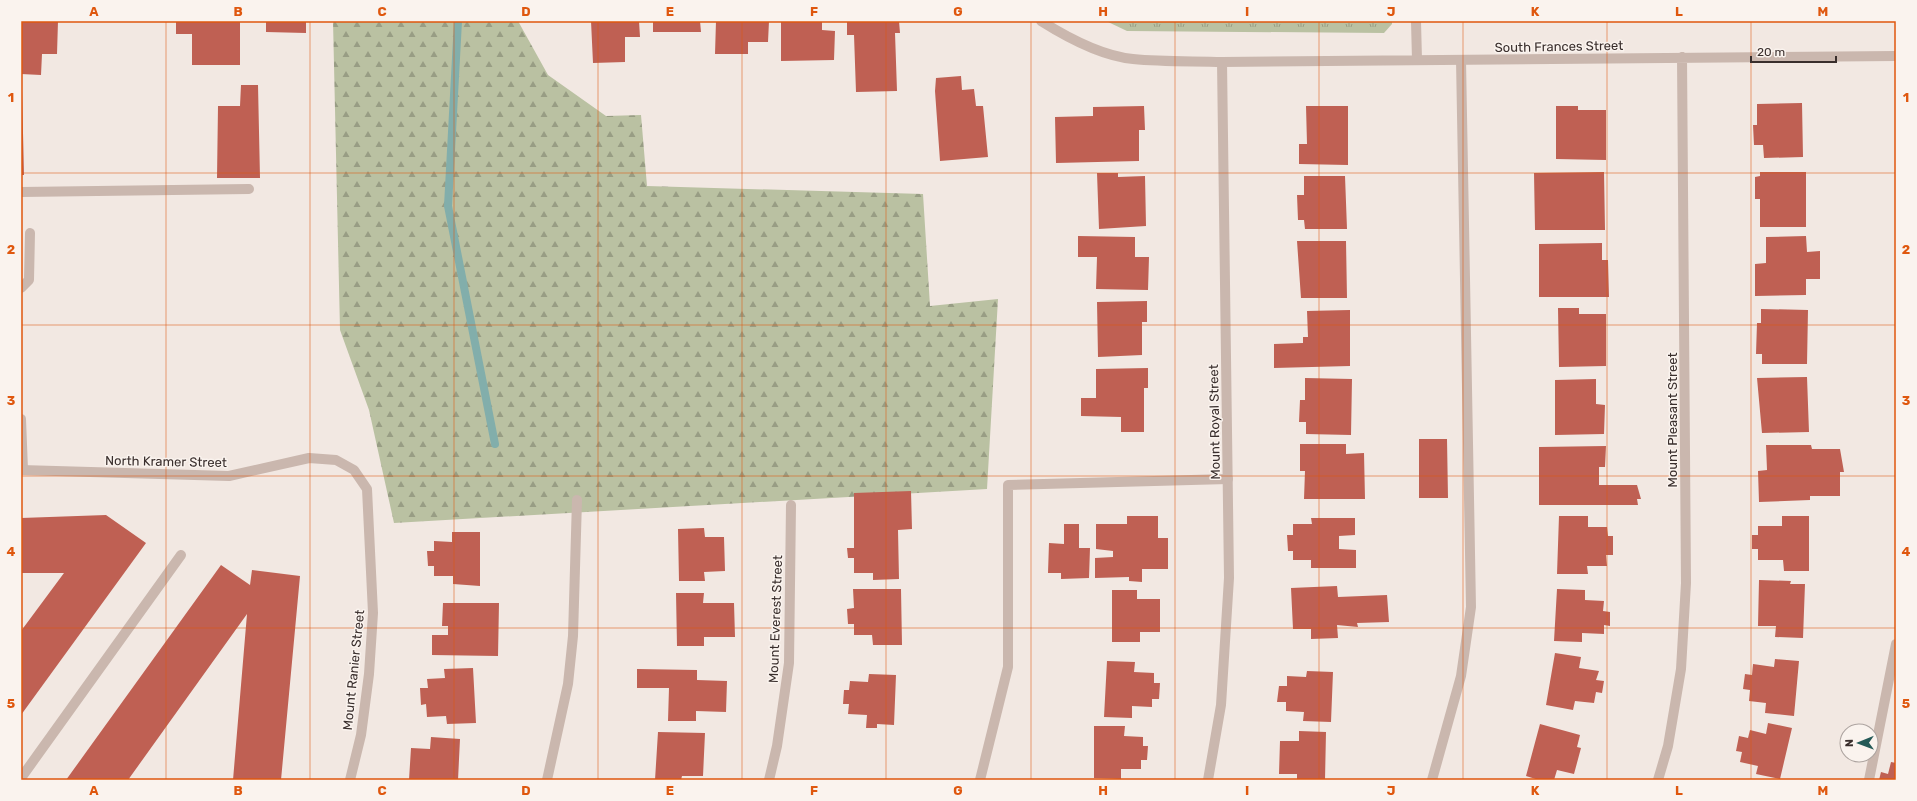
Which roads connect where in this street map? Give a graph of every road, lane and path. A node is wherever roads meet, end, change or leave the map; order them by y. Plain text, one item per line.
1 (1040, 21) edge
2 (1416, 21) edge
3 (1896, 56) edge
4 (1682, 57) junction
5 (1417, 60) junction
6 (1460, 60) junction
7 (1222, 62) junction
8 (249, 189) dead end
9 (21, 192) edge
10 (30, 232) dead end
11 (21, 288) edge
12 (21, 419) edge
13 (22, 470) edge
14 (354, 470) joint
15 (1228, 480) junction
16 (577, 500) dead end
17 (791, 505) dead end
18 (181, 555) dead end
19 (1896, 644) edge
20 (21, 778) edge
21 (350, 780) edge
22 (547, 780) edge
23 (769, 780) edge
24 (980, 780) edge
25 (1208, 780) edge
26 (1432, 780) edge
27 (1658, 780) edge
28 (1869, 780) edge

1 - 7 street, South Frances Street
2 - 5 street
3 - 4 street, South Frances Street
4 - 6 street, South Frances Street
4 - 27 street, Mount Pleasant Street
5 - 6 street, South Frances Street
5 - 7 street, South Frances Street
6 - 26 street
7 - 15 street, Mount Royal Street
8 - 9 street
10 - 11 street
12 - 13 street
13 - 14 street, North Kramer Street
14 - 21 street, Mount Ranier Street
15 - 24 street
15 - 25 street, Mount Royal Street
16 - 22 street
17 - 23 street, Mount Everest Street
18 - 20 street
19 - 28 street

